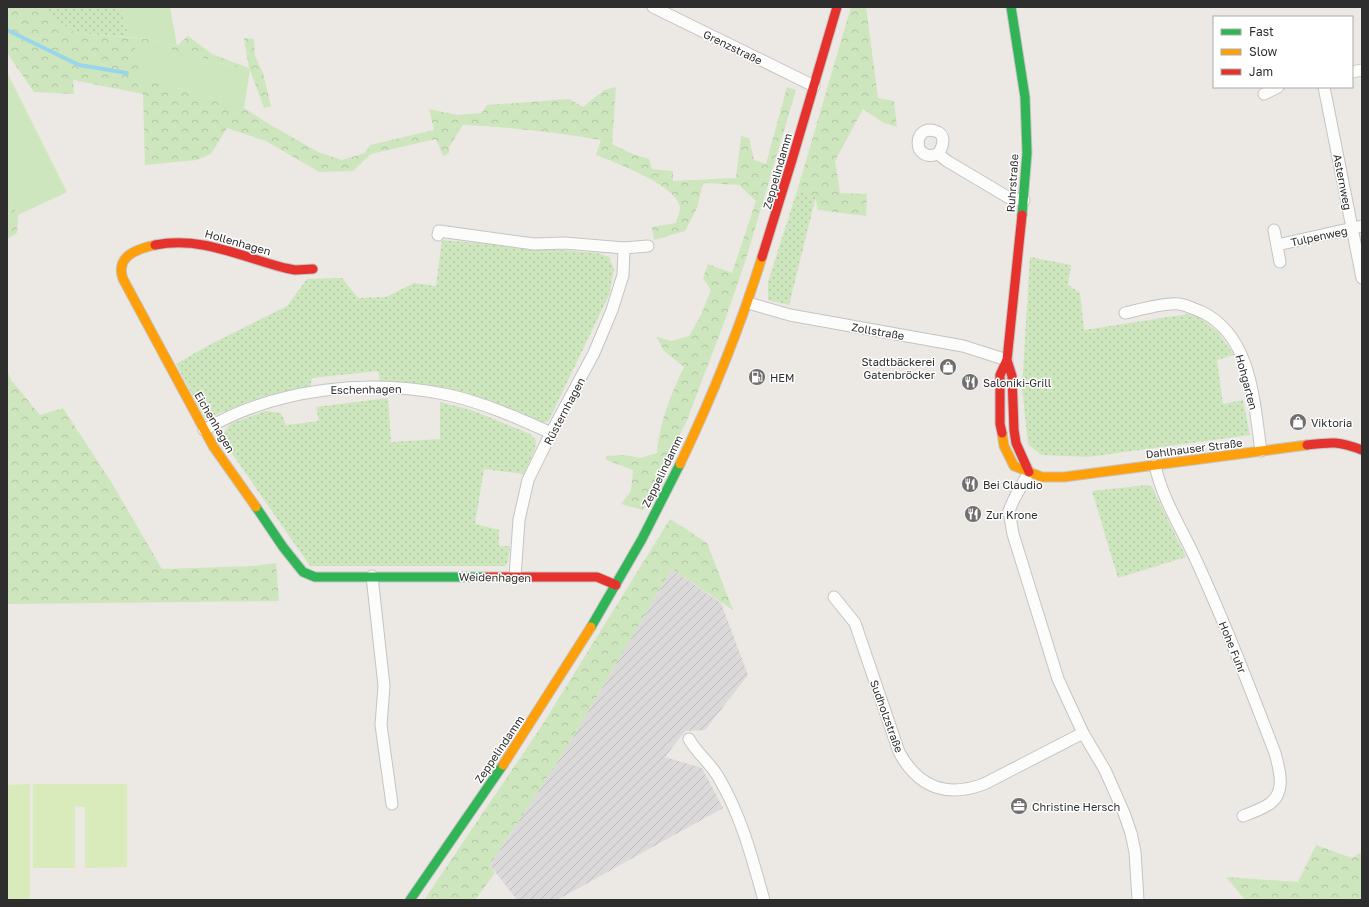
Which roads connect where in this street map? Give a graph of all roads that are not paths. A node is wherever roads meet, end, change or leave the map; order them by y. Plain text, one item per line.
1 (653, 7) edge
2 (837, 7) edge
3 (1011, 7) edge
4 (814, 86) junction
5 (1276, 88) edge
6 (1324, 88) edge
7 (1264, 94) dead end
8 (938, 154) dead end
9 (1024, 200) junction
10 (1357, 227) edge
11 (1274, 230) dead end
12 (438, 235) dead end
13 (1277, 245) junction
14 (648, 246) dead end
15 (624, 248) junction
16 (1280, 262) dead end
17 (313, 268) dead end
18 (121, 270) joint
19 (1362, 278) edge
20 (748, 303) junction
21 (1125, 313) dead end
22 (1007, 360) junction
23 (204, 430) junction
24 (551, 433) junction
25 (1362, 449) edge
26 (1261, 451) junction
27 (1155, 466) junction
28 (1029, 472) junction
29 (306, 574) joint
30 (372, 576) junction
31 (514, 577) junction
32 (616, 585) junction
33 (834, 597) dead end
34 (1083, 734) junction
35 (689, 739) dead end
36 (392, 804) dead end
37 (1243, 816) dead end
38 (410, 900) edge
39 (764, 900) edge
40 (1138, 900) edge

1 - 4 street, Grenzstraße
2 - 4 street, Zeppelindamm
3 - 9 street, Ruhrstraße
4 - 20 street, Zeppelindamm
5 - 7 street
6 - 10 street, Asternweg
8 - 9 street
9 - 22 street, Ruhrstraße
10 - 13 street, Tulpenweg
10 - 19 street, Asternweg
11 - 13 street, Tulpenweg
12 - 15 street
13 - 16 street, Tulpenweg
14 - 15 street
15 - 24 street, Rüsternhagen
17 - 18 street, Hollenhagen
18 - 23 street, Eichenhagen
20 - 22 street, Zollstraße
20 - 32 street, Zeppelindamm
21 - 26 street, Hohgarten
22 - 28 street, Ruhrstraße
22 - 28 street, Ruhrstraße
23 - 24 street, Eschenhagen
23 - 29 street, Eichenhagen
24 - 31 street, Rüsternhagen
25 - 26 street, Dahlhauser Straße
26 - 27 street, Dahlhauser Straße
27 - 28 street, Dahlhauser Straße
27 - 37 street, Hohe Fuhr
28 - 34 street
29 - 30 street, Weidenhagen
30 - 31 street, Weidenhagen
30 - 36 street
31 - 32 street, Weidenhagen
32 - 38 street, Zeppelindamm
33 - 34 street, Sudholzstraße
34 - 40 street
35 - 39 street

